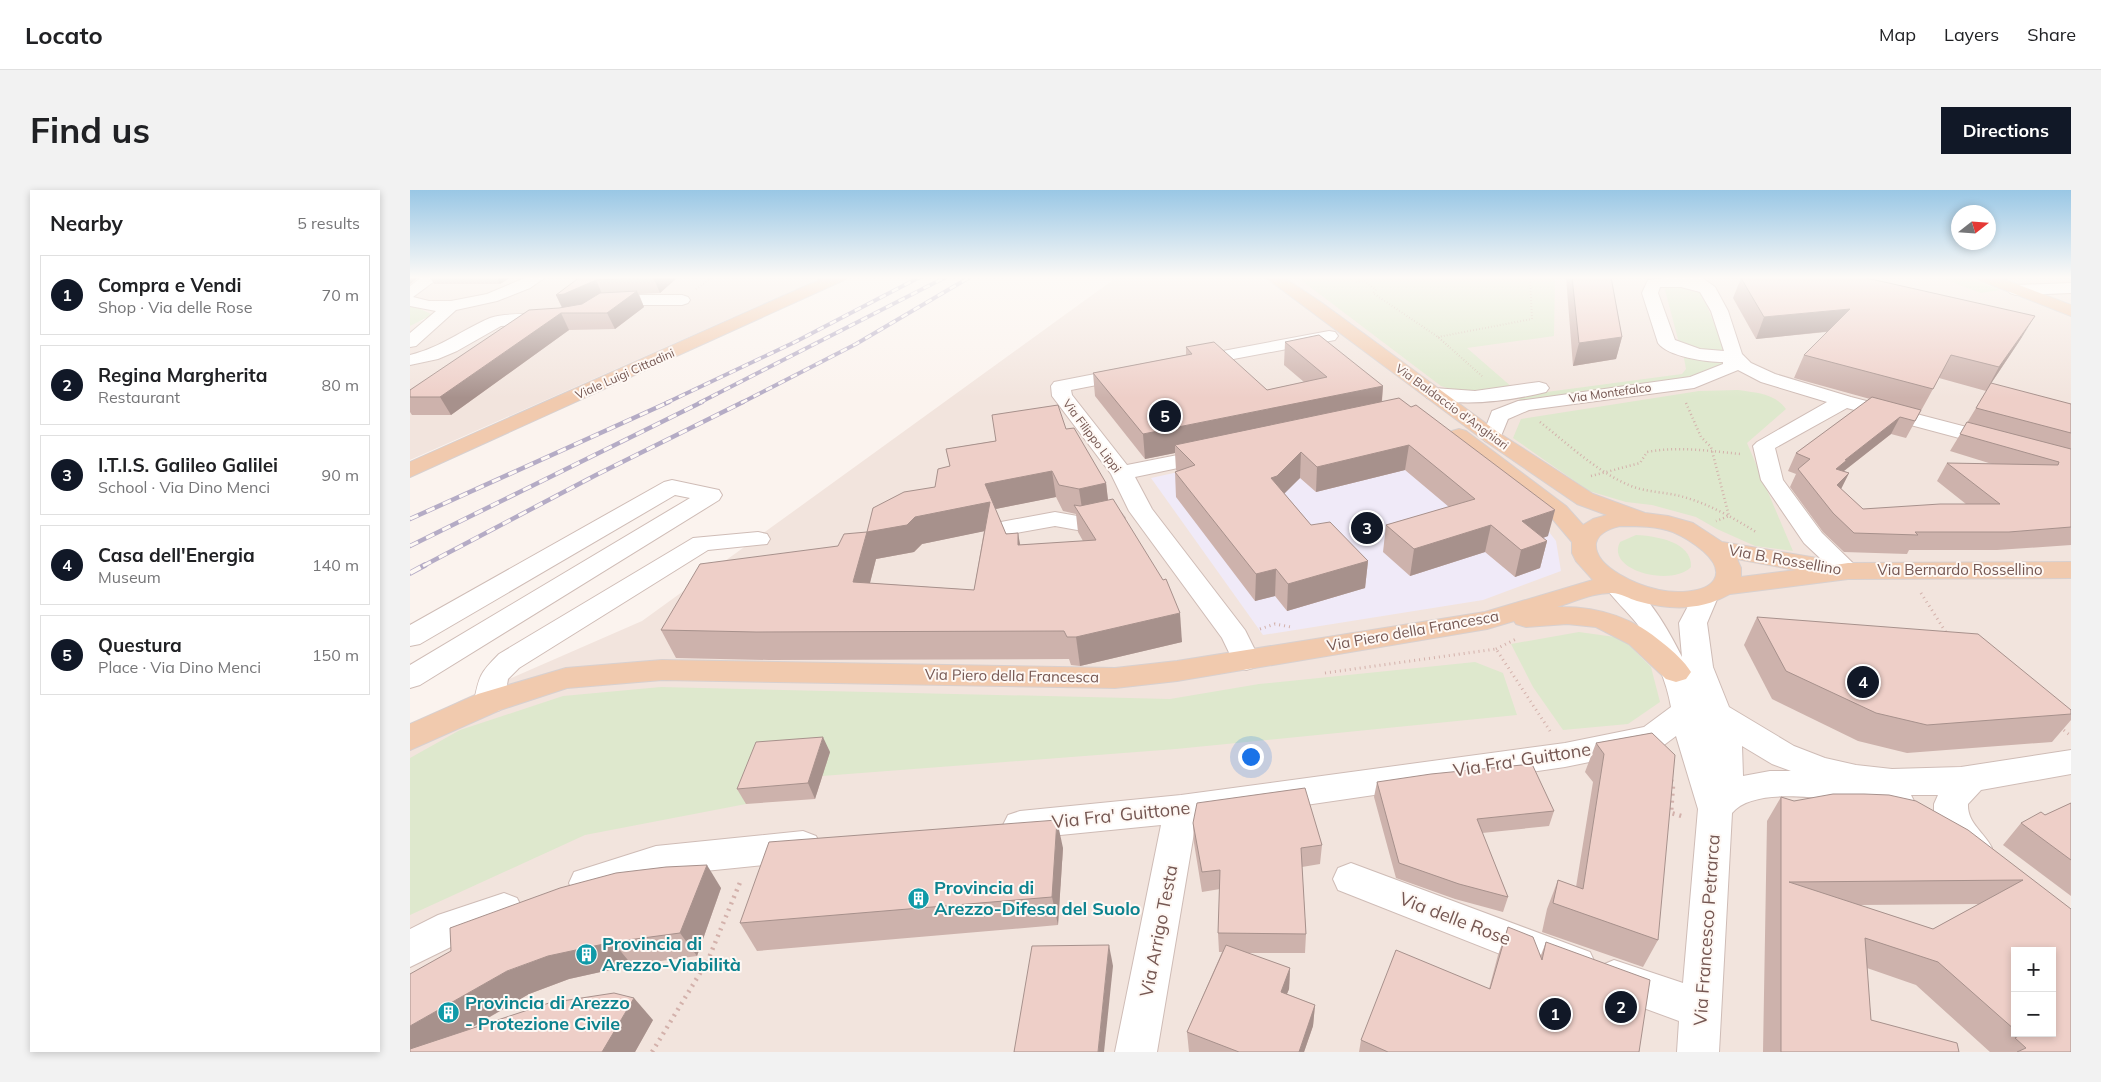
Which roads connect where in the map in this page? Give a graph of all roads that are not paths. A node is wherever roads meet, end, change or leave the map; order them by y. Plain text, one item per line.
1 (438, 317) edge
2 (750, 317) edge
3 (1305, 317) edge
4 (1328, 317) edge
5 (1658, 317) edge
6 (1721, 317) edge
7 (567, 318) edge
8 (1329, 336) junction
9 (410, 342) edge
10 (1667, 343) junction
11 (1734, 356) junction
12 (410, 360) edge
13 (1177, 365) edge
14 (1148, 370) edge
15 (1772, 388) junction
16 (1689, 389) junction
17 (1434, 394) junction
18 (1844, 400) junction
19 (1811, 419) junction
20 (1492, 437) junction
21 (1229, 450) edge
22 (2071, 461) edge
23 (410, 470) edge
24 (1122, 473) junction
25 (1141, 511) junction
26 (1640, 519) junction
27 (1010, 527) dead end
28 (758, 539) dead end
29 (1584, 540) junction
30 (1716, 548) junction
31 (1848, 570) junction
32 (2071, 570) edge
33 (1616, 584) junction
34 (1714, 592) junction
35 (1487, 620) junction
36 (410, 637) edge
37 (1241, 648) junction
38 (1676, 672) junction
39 (410, 678) edge
40 (489, 702) junction
41 (1698, 720) junction
42 (410, 738) edge
43 (2071, 762) edge
44 (1971, 780) junction
45 (1730, 789) junction
46 (1181, 809) junction
47 (992, 828) edge
48 (833, 843) edge
49 (1351, 879) dead end
50 (410, 949) edge
51 (1701, 1009) junction
52 (1136, 1052) edge
53 (1698, 1052) edge

1 - 9 street
2 - 23 main road, Viale Luigi Cittadini
3 - 8 main road, Via Baldaccio d'Anghiari
4 - 17 main road, Via Baldaccio d'Anghiari
5 - 10 street, Via Montefalco
6 - 11 street
7 - 12 street
8 - 13 street
8 - 29 main road, Via Baldaccio d'Anghiari
10 - 11 street
10 - 17 street, Via Montefalco
11 - 16 street, Via Montefalco
11 - 18 street
14 - 24 street, Via Filippo Lippi
15 - 16 street
15 - 18 street
15 - 19 street
16 - 20 street, Via Montefalco
17 - 20 main road, Via Baldaccio d'Anghiari
18 - 19 street
18 - 22 street
19 - 31 street
20 - 26 main road, Via Baldaccio d'Anghiari
21 - 24 street
24 - 25 street, Via Filippo Lippi
25 - 27 street
25 - 37 street, Via Filippo Lippi
26 - 29 main road
26 - 30 main road
28 - 40 street
29 - 33 main road, Via B. Rossellino
30 - 31 main road, Via B. Rossellino
30 - 34 main road
31 - 32 main road, Via Bernardo Rossellino
31 - 34 main road, Via B. Rossellino
33 - 34 main road, Via B. Rossellino
33 - 35 main road, Via Piero della Francesca
33 - 38 street, Via Francesco Petrarca
34 - 41 street, Via Francesco Petrarca
35 - 37 main road, Via Piero della Francesca
35 - 38 main road
36 - 39 street
37 - 40 main road, Via Piero della Francesca
38 - 41 street, Via Francesco Petrarca
40 - 42 main road, Via Piero della Francesca
41 - 44 street
41 - 45 street
41 - 45 street, Via Francesco Petrarca
41 - 46 street, Via Fra' Guittone
43 - 44 street
44 - 45 street
45 - 51 street, Via Francesco Petrarca
46 - 47 street, Via Fra' Guittone
46 - 52 street, Via Arrigo Testa
48 - 50 street
49 - 51 street, Via delle Rose
51 - 53 street, Via Francesco Petrarca

